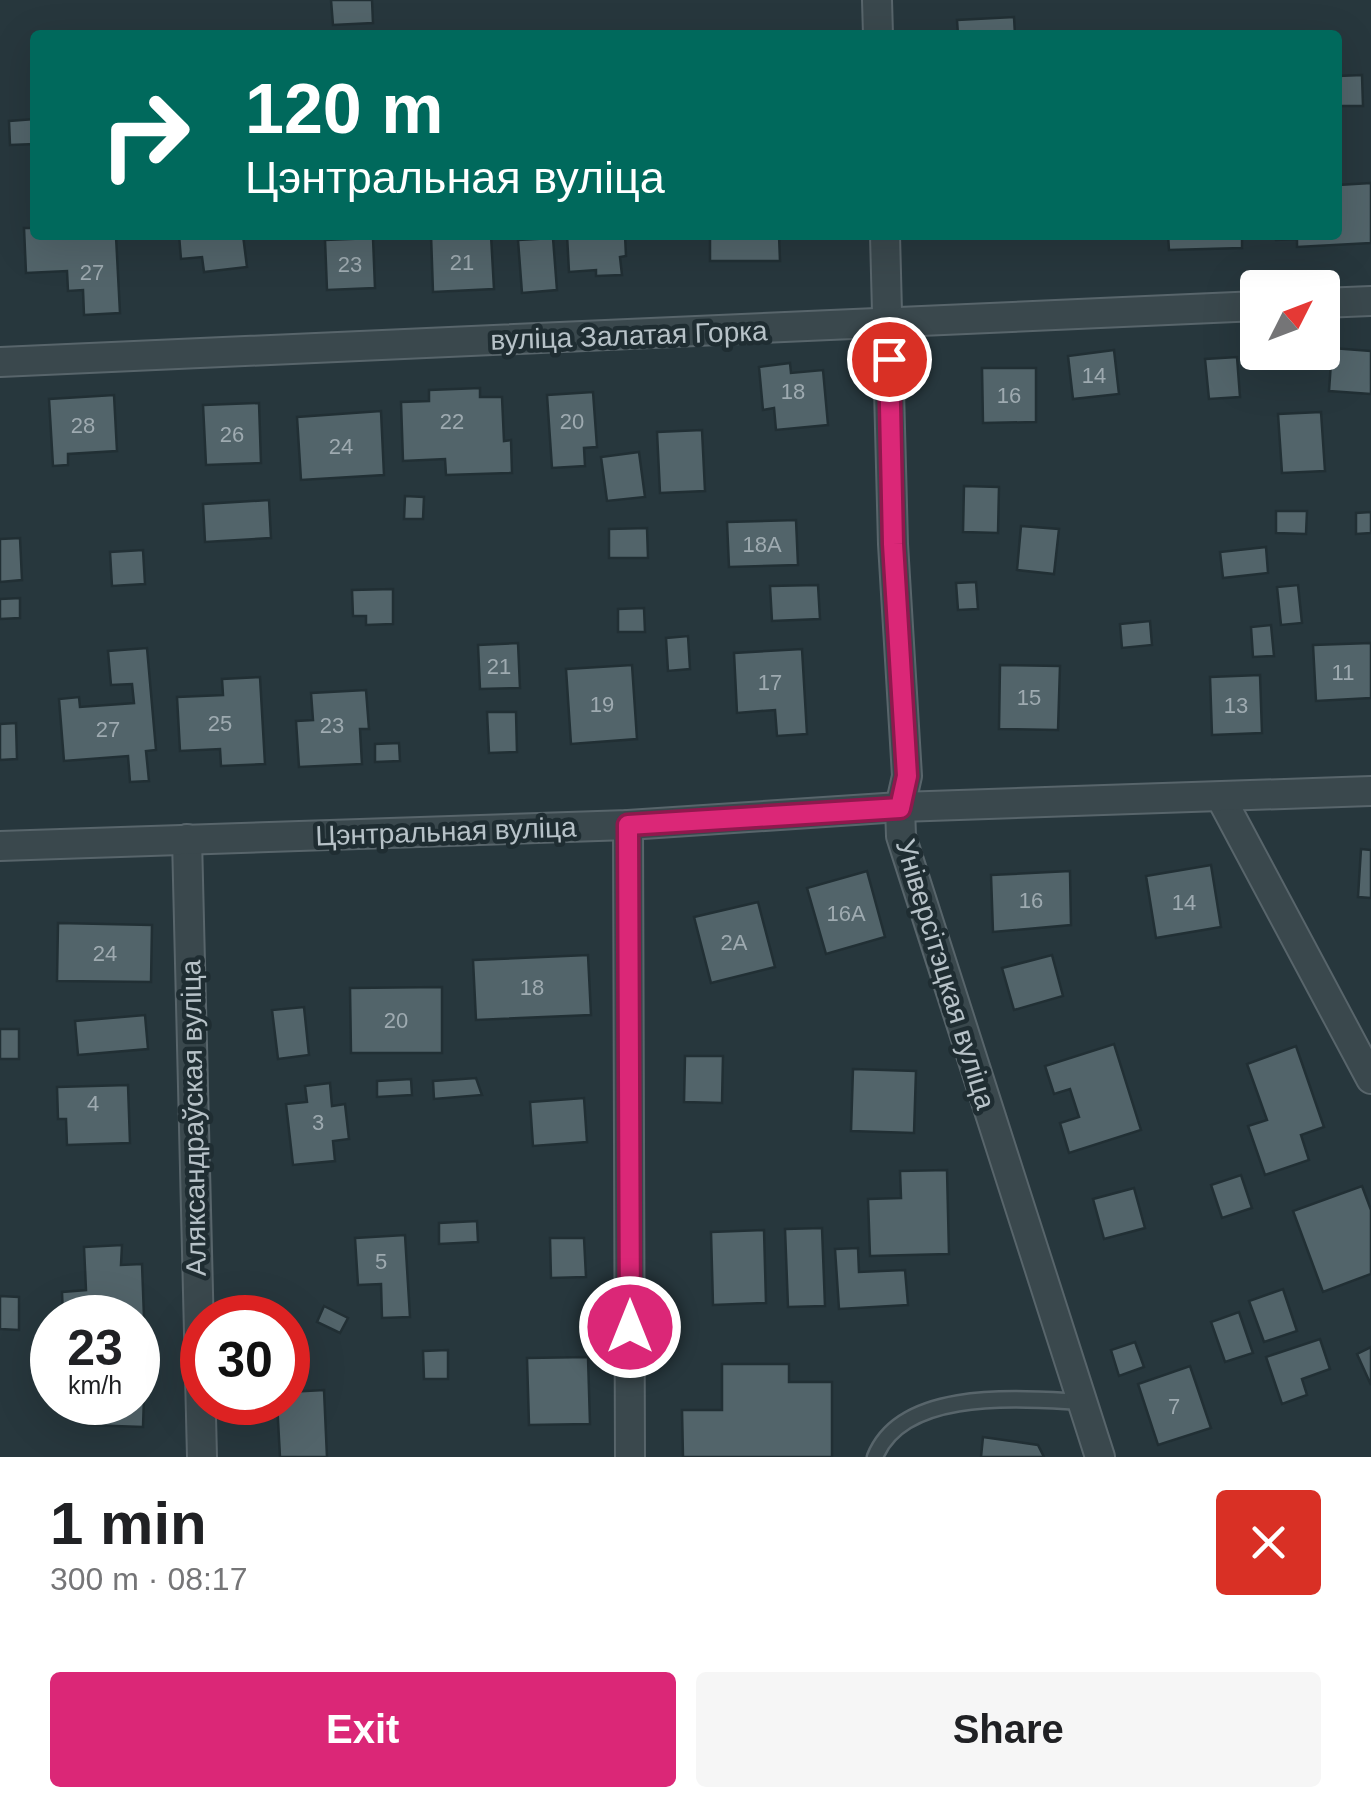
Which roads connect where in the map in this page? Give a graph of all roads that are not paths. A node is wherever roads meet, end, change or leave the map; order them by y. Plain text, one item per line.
1 (876, 0) edge
2 (878, 30) edge
3 (885, 240) edge
4 (1371, 301) edge
5 (1340, 302) edge
6 (1240, 307) edge
7 (888, 324) junction
8 (0, 362) edge
9 (1371, 791) edge
10 (1221, 798) junction
11 (900, 808) junction
12 (628, 825) junction
13 (187, 839) junction
14 (0, 846) edge
15 (1371, 1079) edge
16 (1084, 1402) junction
17 (202, 1457) edge
18 (630, 1457) edge
19 (875, 1457) edge
20 (1100, 1457) edge

1 - 2 street
3 - 7 street, Універсітэцкая вуліца
4 - 5 street
6 - 7 street, вуліца Залатая Горка
7 - 8 street, вуліца Залатая Горка
7 - 11 street, Універсітэцкая вуліца
9 - 10 street, Цэнтральная вуліца
10 - 11 street, Цэнтральная вуліца
10 - 15 street
11 - 12 street, Цэнтральная вуліца
11 - 16 street, Універсітэцкая вуліца
12 - 13 street, Цэнтральная вуліца
12 - 18 street
13 - 14 street, Цэнтральная вуліца
13 - 17 street, Аляксандраўская вуліца
16 - 19 lane
16 - 20 street, Універсітэцкая вуліца

